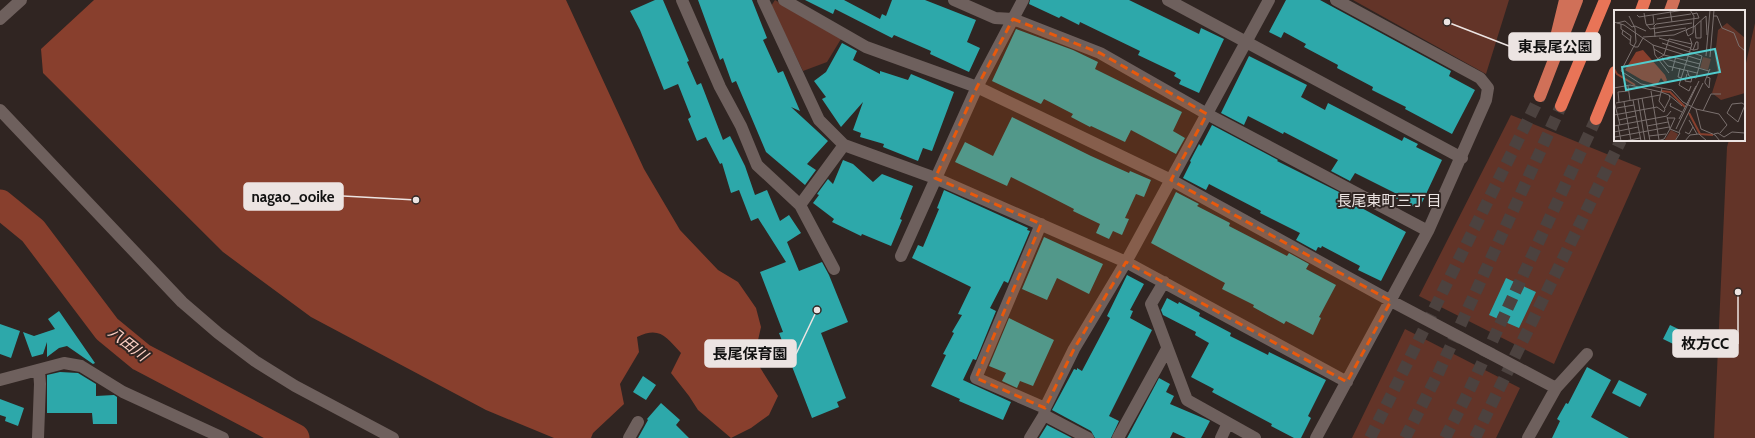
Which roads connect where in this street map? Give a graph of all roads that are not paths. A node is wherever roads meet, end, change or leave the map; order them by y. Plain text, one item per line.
1 (21, 0) edge
2 (682, 0) edge
3 (763, 0) edge
4 (784, 0) edge
5 (954, 0) edge
6 (1022, 0) edge
7 (1168, 0) edge
8 (1269, 0) edge
9 (1336, 0) edge
10 (1565, 0) edge
11 (1577, 0) edge
12 (1605, 0) edge
13 (1645, 0) edge
14 (1674, 0) edge
15 (1641, 10) edge
16 (1670, 10) edge
17 (0, 19) edge
18 (1013, 19) junction
19 (1246, 42) junction
20 (1614, 74) edge
21 (1546, 77) junction
22 (977, 87) junction
23 (1540, 96) tunnel mouth
24 (1561, 106) tunnel mouth
25 (0, 110) edge
26 (1207, 114) junction
27 (1596, 119) tunnel mouth
28 (844, 145) junction
29 (1462, 158) junction
30 (935, 178) junction
31 (1171, 180) junction
32 (800, 205) junction
33 (1041, 224) junction
34 (1428, 231) junction
35 (901, 256) dead end
36 (1126, 262) junction
37 (834, 269) dead end
38 (1164, 282) junction
39 (1391, 301) junction
40 (1166, 349) junction
41 (1587, 354) dead end
42 (39, 370) junction
43 (0, 380) edge
44 (1347, 382) junction
45 (1556, 388) junction
46 (1045, 411) junction
47 (638, 422) dead end
48 (1228, 423) junction
49 (38, 438) edge
50 (223, 438) edge
51 (392, 438) edge
52 (629, 438) edge
53 (1030, 438) edge
54 (1088, 438) edge
55 (1118, 438) edge
56 (1221, 438) edge
57 (1255, 438) edge
58 (1316, 438) edge
59 (1528, 438) edge

1 - 17 street
2 - 32 street
3 - 28 street
4 - 22 street
5 - 18 street
6 - 18 street
7 - 19 street
8 - 19 street
9 - 29 street
10 - 21 highway
11 - 21 highway
12 - 24 highway
13 - 15 highway
14 - 16 highway
18 - 22 street
18 - 26 street
19 - 26 street
19 - 29 street
20 - 27 highway
21 - 23 highway
22 - 30 street
22 - 31 street
25 - 51 street
26 - 31 street
26 - 34 street
28 - 30 street
28 - 32 street
29 - 34 street
30 - 33 street
30 - 35 street
31 - 36 street
31 - 39 street
32 - 37 street
33 - 36 street
33 - 46 street
34 - 39 street
36 - 38 street
36 - 46 street
38 - 40 street
38 - 44 street
39 - 44 street
39 - 45 street
40 - 48 street
40 - 55 street
41 - 45 street
42 - 43 street
42 - 49 street
42 - 50 street
44 - 58 street
45 - 59 street
46 - 53 street
46 - 54 street
47 - 52 street
48 - 56 street
48 - 57 street

